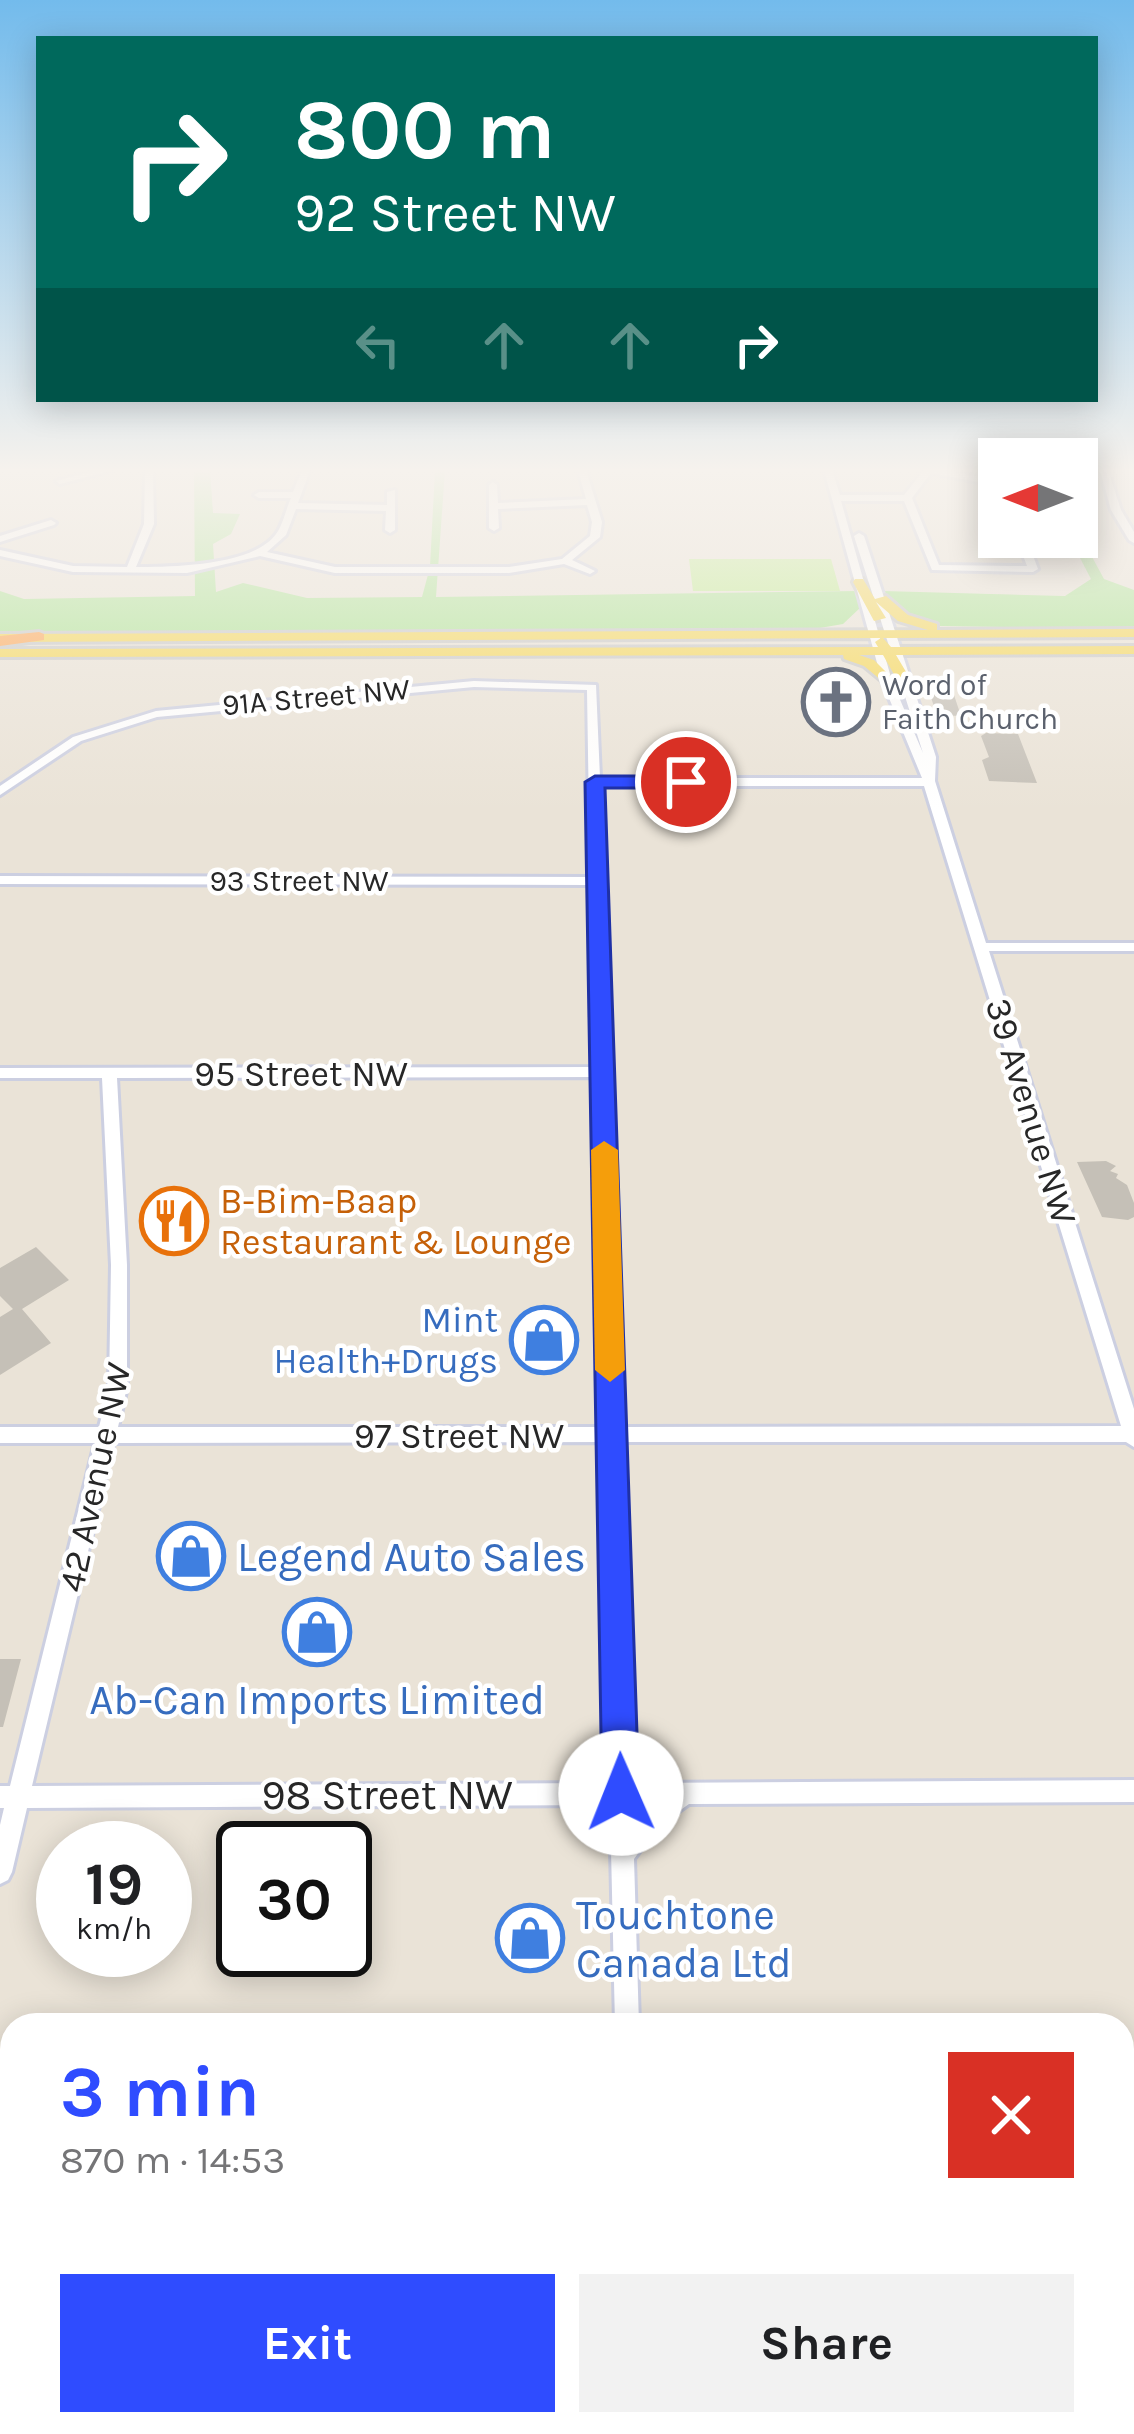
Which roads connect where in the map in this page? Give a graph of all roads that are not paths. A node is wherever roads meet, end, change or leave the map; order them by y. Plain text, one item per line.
1 (861, 584) edge
2 (861, 584) edge
3 (868, 584) edge
4 (873, 601) junction
5 (846, 633) junction
6 (974, 633) junction
7 (1064, 633) junction
8 (1134, 633) edge
9 (39, 637) joint
10 (0, 639) edge
11 (886, 642) junction
12 (669, 650) junction
13 (1134, 650) edge
14 (819, 651) junction
15 (958, 651) junction
16 (0, 653) edge
17 (887, 681) junction
18 (908, 685) junction
19 (595, 782) junction
20 (929, 782) junction
21 (0, 791) edge
22 (0, 880) edge
23 (597, 881) junction
24 (1134, 946) edge
25 (981, 947) junction
26 (602, 1072) junction
27 (0, 1073) edge
28 (109, 1073) junction
29 (611, 1434) junction
30 (0, 1435) edge
31 (108, 1436) junction
32 (1133, 1436) edge
33 (1134, 1791) edge
34 (621, 1793) junction
35 (687, 1793) junction
36 (9, 1797) edge
37 (622, 1855) junction
38 (0, 1871) edge
39 (627, 2013) edge

1 - 4 street
2 - 11 main road
3 - 4 street
4 - 5 main road
4 - 6 main road
4 - 11 street
4 - 11 street
5 - 9 main road
5 - 11 main road
6 - 7 main road
6 - 11 main road
7 - 8 main road
7 - 11 main road
9 - 10 highway
11 - 12 main road
11 - 14 main road
11 - 15 main road
11 - 17 street, 39 Avenue NW
11 - 18 main road
12 - 14 main road
12 - 16 main road
13 - 15 main road
14 - 17 main road
15 - 18 main road
17 - 20 street, 39 Avenue NW
18 - 20 street, 39 Avenue NW
19 - 20 street
19 - 21 street, 91A Street NW
19 - 23 street
20 - 25 street, 39 Avenue NW
22 - 23 street, 93 Street NW
23 - 26 street
24 - 25 street
25 - 32 street, 39 Avenue NW
26 - 28 street, 95 Street NW
26 - 29 street
27 - 28 street, 95 Street NW
28 - 31 street, 42 Avenue NW
29 - 31 street, 97 Street NW
29 - 32 street, 97 Street NW
29 - 34 street
30 - 31 street, 97 Street NW
31 - 36 street, 42 Avenue NW
33 - 35 street, 98 Street NW
34 - 35 street, 98 Street NW
34 - 36 street, 98 Street NW
34 - 37 street
35 - 37 street
36 - 38 street, 42 Avenue NW
37 - 39 street

